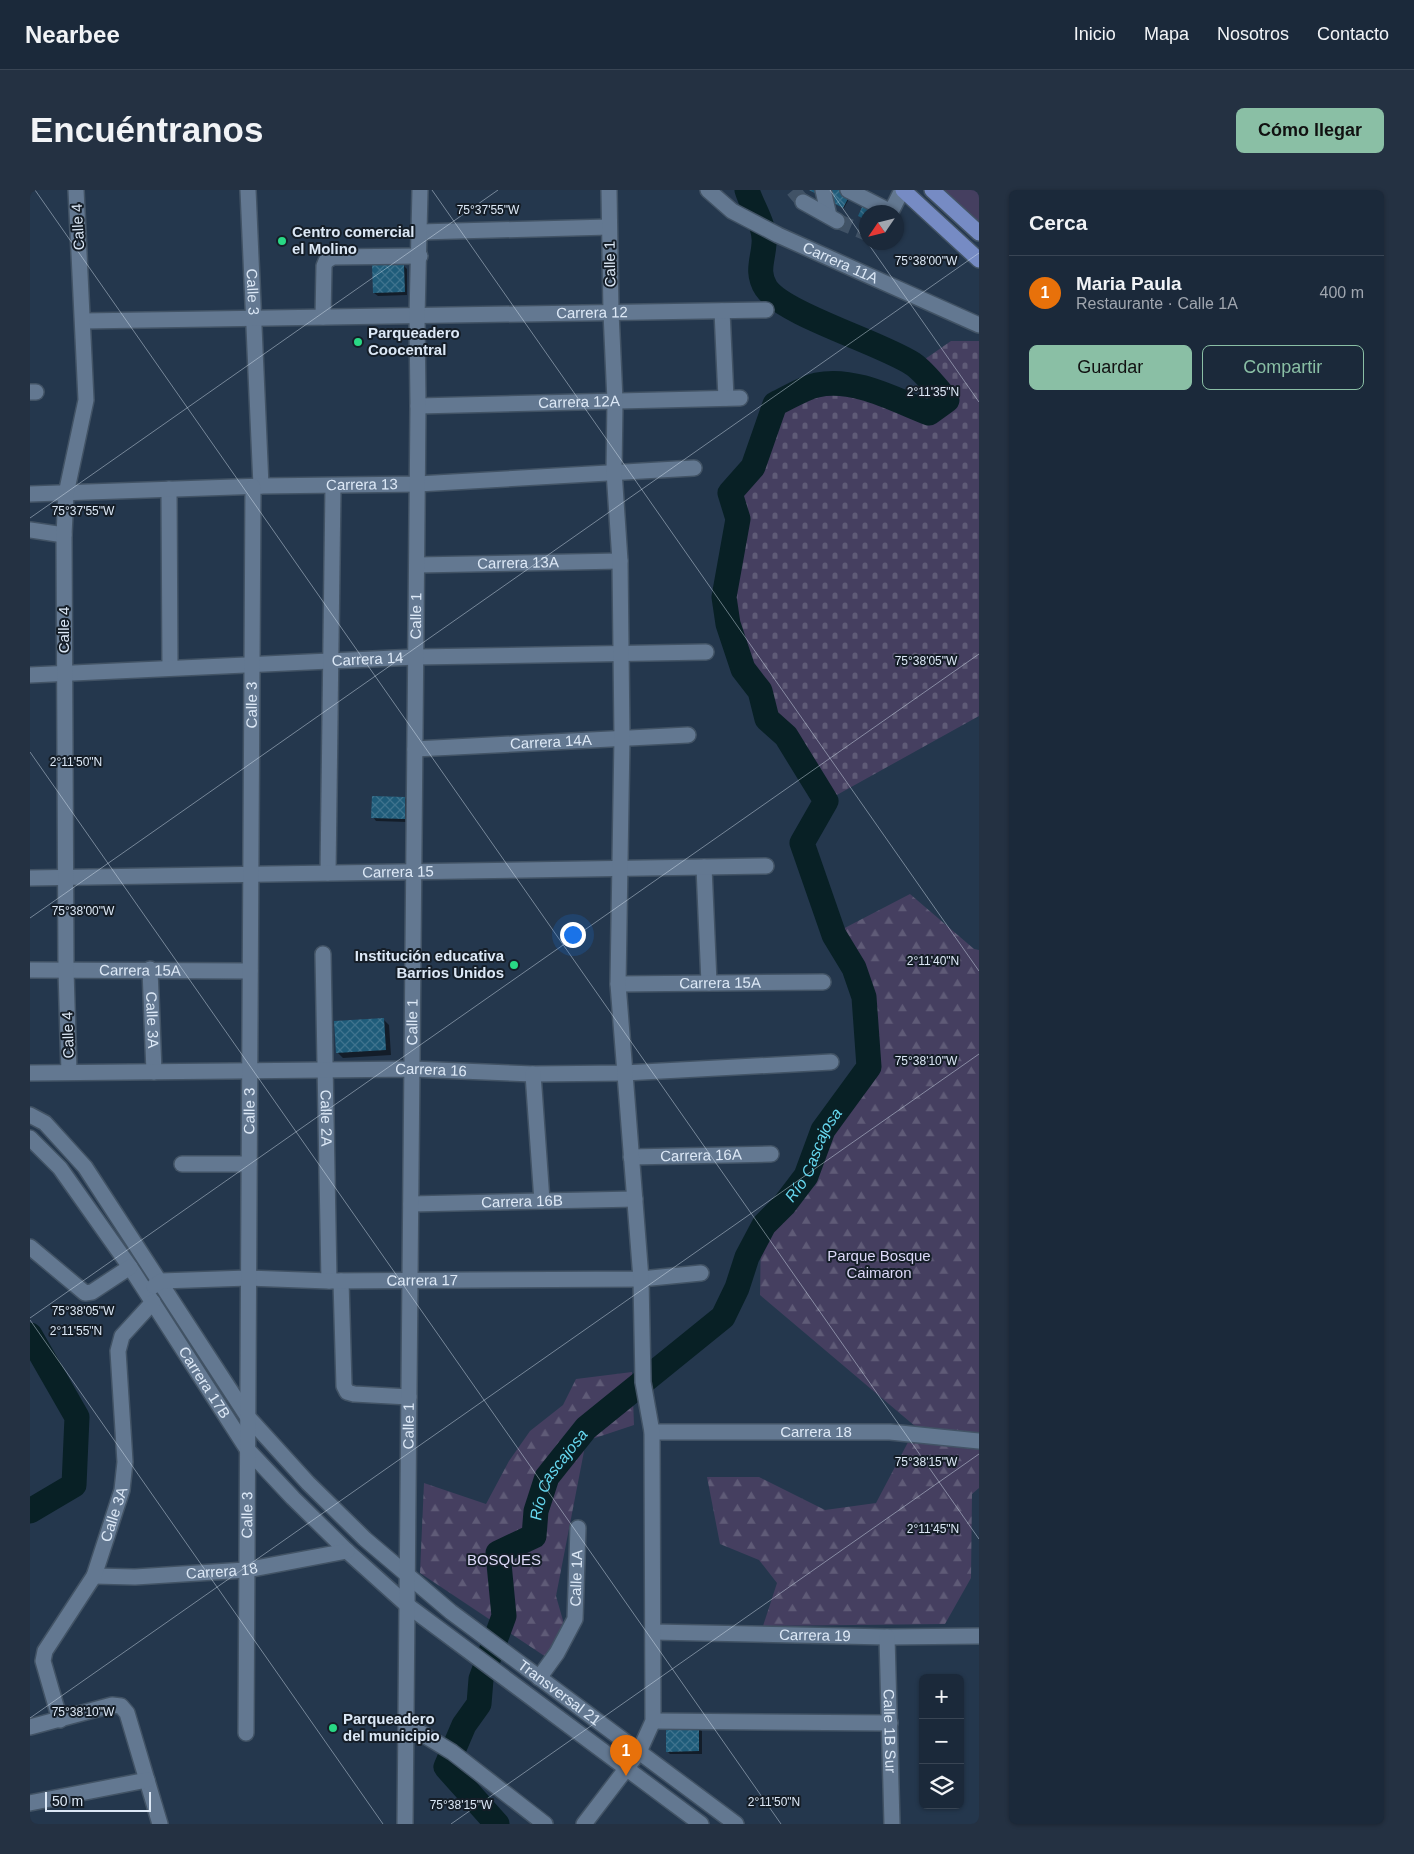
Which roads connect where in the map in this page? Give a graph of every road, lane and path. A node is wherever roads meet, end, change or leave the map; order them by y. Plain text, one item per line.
1 (76, 190) edge
2 (248, 190) edge
3 (420, 190) edge
4 (609, 190) edge
5 (708, 190) edge
6 (822, 190) edge
7 (848, 190) edge
8 (902, 190) edge
9 (932, 190) edge
10 (803, 202) tunnel mouth
11 (865, 205) edge
12 (894, 205) edge
13 (610, 227) junction
14 (420, 232) junction
15 (979, 234) edge
16 (420, 256) junction
17 (979, 260) edge
18 (722, 310) junction
19 (766, 310) dead end
20 (610, 312) junction
21 (417, 316) junction
22 (323, 317) junction
23 (252, 318) junction
24 (83, 321) junction
25 (979, 325) edge
26 (616, 401) junction
27 (418, 406) junction
28 (694, 468) dead end
29 (614, 471) junction
30 (418, 484) junction
31 (257, 486) junction
32 (333, 486) junction
33 (169, 489) junction
34 (30, 494) edge
35 (66, 494) junction
36 (30, 530) edge
37 (64, 535) junction
38 (620, 561) junction
39 (417, 565) junction
40 (706, 652) dead end
41 (620, 653) junction
42 (416, 658) junction
43 (331, 661) junction
44 (252, 664) junction
45 (170, 668) junction
46 (65, 674) junction
47 (30, 676) edge
48 (688, 735) dead end
49 (622, 738) junction
50 (415, 749) junction
51 (766, 866) dead end
52 (704, 867) junction
53 (620, 868) junction
54 (414, 872) junction
55 (328, 873) junction
56 (251, 875) junction
57 (30, 878) edge
58 (67, 878) junction
59 (323, 954) dead end
60 (150, 969) junction
61 (30, 970) edge
62 (66, 970) junction
63 (250, 971) junction
64 (823, 982) dead end
65 (709, 983) junction
66 (618, 984) junction
67 (831, 1062) dead end
68 (324, 1069) junction
69 (412, 1069) junction
70 (69, 1072) junction
71 (154, 1072) junction
72 (250, 1072) junction
73 (30, 1073) edge
74 (624, 1073) junction
75 (533, 1074) junction
76 (30, 1115) edge
77 (30, 1138) edge
78 (771, 1154) dead end
79 (631, 1157) junction
80 (182, 1164) dead end
81 (249, 1164) junction
82 (635, 1199) junction
83 (542, 1201) junction
84 (411, 1204) junction
85 (30, 1247) edge
86 (130, 1266) junction
87 (701, 1273) dead end
88 (248, 1278) junction
89 (641, 1279) junction
90 (410, 1280) junction
91 (161, 1281) junction
92 (335, 1281) junction
93 (150, 1297) junction
94 (409, 1397) junction
95 (247, 1416) junction
96 (652, 1432) junction
97 (979, 1441) edge
98 (247, 1449) junction
99 (578, 1528) dead end
100 (347, 1551) junction
101 (246, 1570) junction
102 (94, 1576) junction
103 (409, 1578) junction
104 (407, 1605) junction
105 (653, 1632) junction
106 (979, 1636) edge
107 (887, 1637) junction
108 (538, 1677) junction
109 (60, 1720) junction
110 (653, 1721) junction
111 (890, 1723) junction
112 (406, 1724) junction
113 (30, 1727) edge
114 (246, 1733) dead end
115 (639, 1752) junction
116 (627, 1770) junction
117 (148, 1780) junction
118 (30, 1803) edge
119 (160, 1824) edge
120 (405, 1824) edge
121 (545, 1824) edge
122 (584, 1824) edge
123 (701, 1824) edge
124 (736, 1824) edge
125 (892, 1824) edge

1 - 24 street, Calle 4
2 - 23 street, Calle 3
3 - 14 street, Calle 1
4 - 13 street, Calle 1
5 - 25 street, Carrera 11A
6 - 10 street
7 - 11 street
8 - 12 street
8 - 17 main road
9 - 15 main road
13 - 14 street
13 - 20 street, Calle 1
14 - 16 street, Calle 1
16 - 21 street, Calle 1
16 - 22 street
18 - 19 street, Carrera 12
18 - 20 street, Carrera 12
18 - 26 street, Carrera 12A
20 - 21 street, Carrera 12
20 - 26 street, Calle 1
21 - 22 street, Carrera 12
21 - 27 street, Calle 1
22 - 23 street, Carrera 12
23 - 24 street, Carrera 12
23 - 31 street, Calle 3
24 - 35 street, Calle 4
26 - 27 street, Carrera 12A
26 - 29 street, Calle 1
27 - 30 street, Calle 1
28 - 29 street, Carrera 13
29 - 30 street, Carrera 13
29 - 38 street, Calle 1
30 - 32 street, Carrera 13
30 - 39 street, Calle 1
31 - 32 street, Carrera 13
31 - 33 street, Carrera 13
31 - 44 street, Calle 3
32 - 43 street
33 - 35 street, Carrera 13
33 - 45 street
34 - 35 street, Carrera 13
35 - 37 street, Calle 4
36 - 37 street
37 - 46 street, Calle 4
38 - 39 street, Carrera 13A
38 - 41 street, Calle 1
39 - 42 street, Calle 1
40 - 41 street, Carrera 14
41 - 42 street, Carrera 14
41 - 49 street, Calle 1
42 - 43 street, Carrera 14
42 - 50 street, Calle 1
43 - 44 street, Carrera 14
43 - 55 street
44 - 45 street, Carrera 14
44 - 56 street, Calle 3
45 - 46 street, Carrera 14
46 - 47 street, Carrera 14
46 - 58 street, Calle 4
48 - 49 street, Carrera 14A
49 - 50 street, Carrera 14A
49 - 53 street, Calle 1
50 - 54 street, Calle 1
51 - 52 street, Carrera 15
52 - 53 street, Carrera 15
52 - 65 street
53 - 54 street, Carrera 15
53 - 66 street, Calle 1
54 - 55 street, Carrera 15
54 - 69 street, Calle 1
55 - 56 street, Carrera 15
56 - 58 street, Carrera 15
56 - 63 street, Calle 3
57 - 58 street, Carrera 15
58 - 62 street, Calle 4
59 - 68 street, Calle 2A
60 - 62 street, Carrera 15A
60 - 63 street, Carrera 15A
60 - 71 street, Calle 3A
61 - 62 street, Carrera 15A
62 - 70 street, Calle 4
63 - 72 street, Calle 3
64 - 65 street, Carrera 15A
65 - 66 street, Carrera 15A
66 - 74 street, Calle 1
67 - 74 street, Carrera 16
68 - 69 street, Carrera 16
68 - 72 street, Carrera 16
68 - 92 street, Calle 2A
69 - 75 street, Carrera 16
69 - 84 street, Calle 1
70 - 71 street, Carrera 16
70 - 73 street, Carrera 16
71 - 72 street, Carrera 16
72 - 81 street, Calle 3
74 - 75 street, Carrera 16
74 - 79 street, Calle 1
75 - 83 street
76 - 91 street, Carrera 17B
77 - 86 street, Carrera 17B
78 - 79 street, Carrera 16A
79 - 82 street, Calle 1
80 - 81 street
81 - 88 street, Calle 3
82 - 83 street, Carrera 16B
82 - 89 street, Calle 1
83 - 84 street, Carrera 16B
84 - 90 street, Calle 1
85 - 86 street
86 - 93 street, Carrera 17B
87 - 89 street, Carrera 17
88 - 91 street, Carrera 17
88 - 92 street, Carrera 17
88 - 95 street, Calle 3
89 - 90 street, Carrera 17
89 - 96 street, Calle 1
90 - 92 street, Carrera 17
90 - 94 street, Calle 1
91 - 93 street
91 - 95 street, Carrera 17B
92 - 94 street, Calle 2A
93 - 98 street, Carrera 17B
93 - 102 street, Calle 3A
94 - 103 street, Calle 1
95 - 98 street, Calle 3
95 - 103 street, Carrera 17B
96 - 97 street, Carrera 18
96 - 105 street, Calle 1
98 - 100 street, Carrera 17B
98 - 101 street, Calle 3
99 - 108 street, Calle 1A
100 - 101 street, Carrera 18
100 - 104 street, Carrera 17B
101 - 102 street, Carrera 18
101 - 114 street, Calle 3
102 - 109 street, Calle 3A
103 - 104 street, Calle 1
103 - 108 street, Transversal 21
104 - 112 street, Calle 1
104 - 116 street, Carrera 17B
105 - 107 street, Carrera 19
105 - 110 street, Calle 1
106 - 107 street, Carrera 19
107 - 111 street, Calle 1B Sur
108 - 115 street, Transversal 21
109 - 113 street
109 - 117 street
110 - 111 street
110 - 115 street, Calle 1
111 - 125 street, Calle 1B Sur
112 - 120 street, Calle 1
112 - 121 street
115 - 116 street, Calle 1
115 - 124 street, Transversal 21
116 - 122 street
116 - 123 street
117 - 118 street
117 - 119 street

